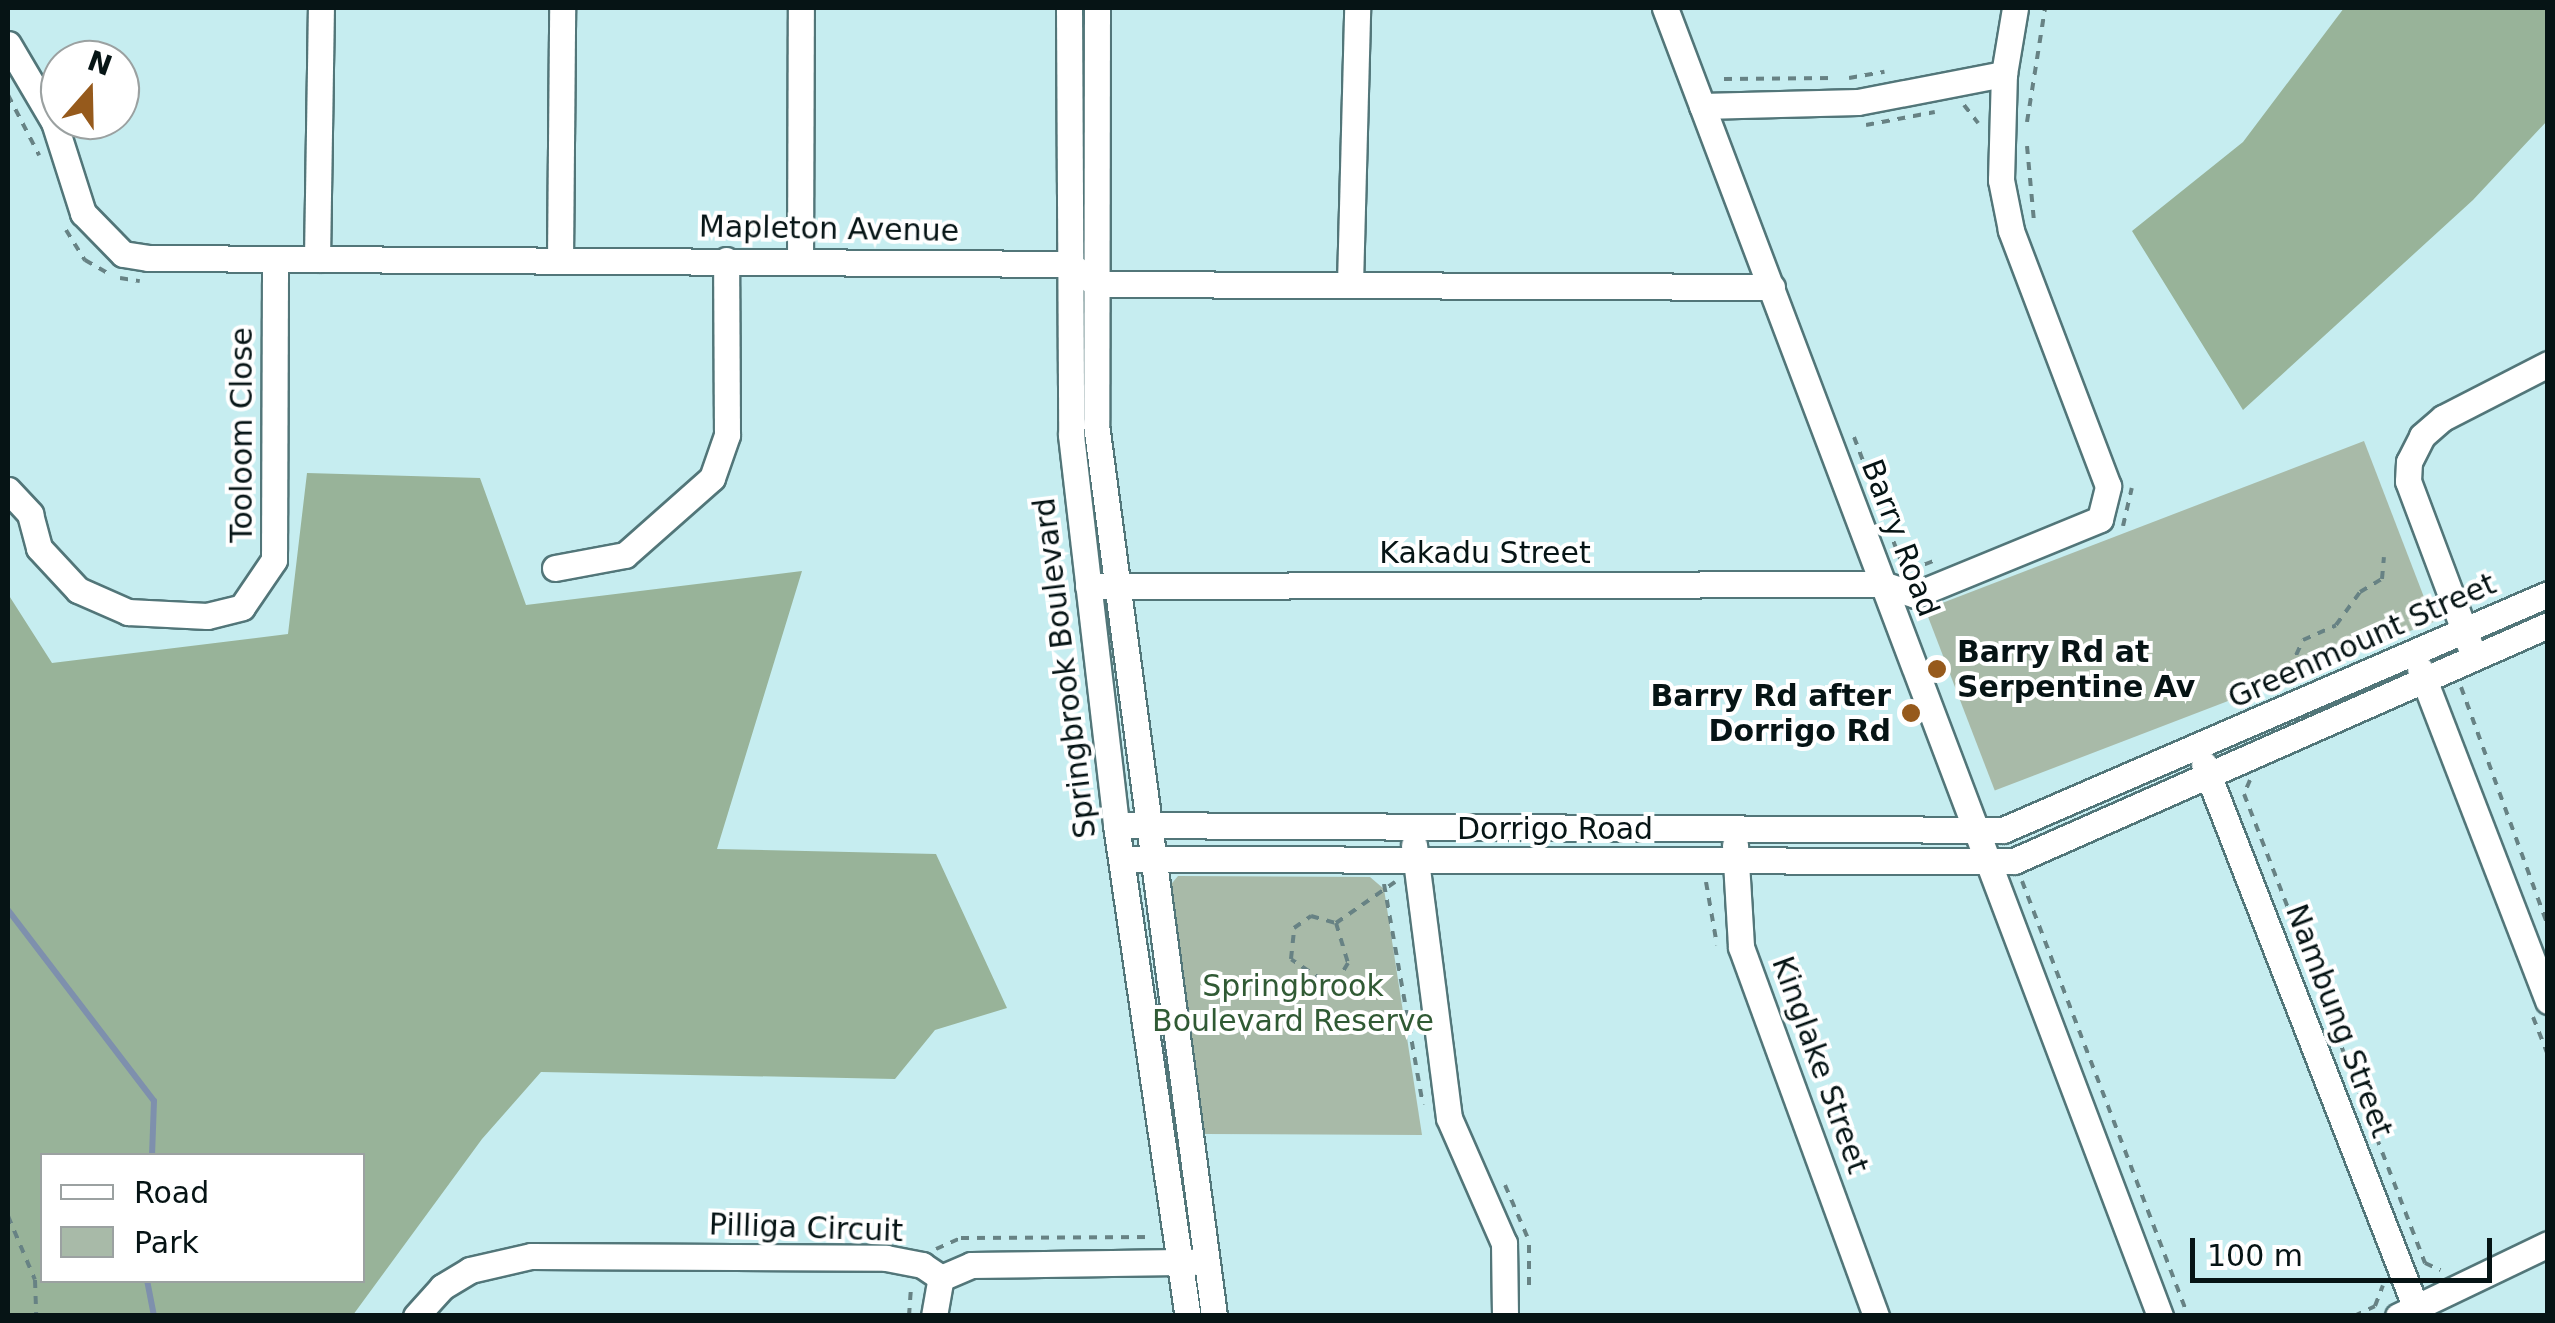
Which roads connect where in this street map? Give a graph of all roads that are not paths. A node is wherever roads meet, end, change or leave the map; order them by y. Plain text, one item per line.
1 (321, 8) edge
2 (562, 8) edge
3 (801, 8) edge
4 (1070, 8) edge
5 (1097, 8) edge
6 (1357, 8) edge
7 (1664, 8) edge
8 (2015, 8) edge
9 (8, 44) edge
10 (2004, 74) junction
11 (1702, 106) junction
12 (275, 259) junction
13 (318, 259) junction
14 (560, 260) junction
15 (726, 260) junction
16 (800, 261) junction
17 (1069, 264) junction
18 (1097, 284) junction
19 (1350, 284) junction
20 (1772, 288) junction
21 (2548, 364) edge
22 (8, 490) edge
23 (556, 568) dead end
24 (1882, 584) junction
25 (1088, 586) junction
26 (1118, 588) junction
27 (2548, 594) edge
28 (2548, 625) edge
29 (2464, 632) junction
30 (2414, 655) junction
31 (2470, 667) junction
32 (2424, 683) junction
33 (2199, 750) junction
34 (2209, 778) junction
35 (1116, 825) junction
36 (1146, 826) junction
37 (1414, 828) junction
38 (1735, 831) junction
39 (1979, 832) junction
40 (1121, 859) junction
41 (1151, 860) junction
42 (2002, 860) junction
43 (1736, 862) junction
44 (1407, 867) junction
45 (2537, 1001) edge
46 (2548, 1244) edge
47 (1182, 1262) junction
48 (932, 1271) junction
49 (2411, 1313) edge
50 (416, 1316) edge
51 (934, 1316) edge
52 (1188, 1316) edge
53 (1214, 1316) edge
54 (1505, 1316) edge
55 (1876, 1316) edge
56 (2160, 1316) edge

1 - 13 street
2 - 14 street
3 - 16 street
4 - 17 street, Springbrook Boulevard
5 - 18 street, Springbrook Boulevard
6 - 19 street
7 - 11 street, Barry Road
8 - 10 street, Kakadu Street
9 - 12 street, Mapleton Avenue
10 - 11 street
10 - 24 street, Kakadu Street
11 - 20 street, Barry Road
12 - 13 street, Mapleton Avenue
12 - 22 street, Tooloom Close
13 - 14 street, Mapleton Avenue
14 - 15 street, Mapleton Avenue
15 - 16 street, Mapleton Avenue
15 - 23 street
16 - 17 street, Mapleton Avenue
17 - 18 street
17 - 25 street, Springbrook Boulevard
18 - 19 street
18 - 26 street, Springbrook Boulevard
19 - 20 street
20 - 24 street, Barry Road
21 - 29 street
24 - 26 street, Kakadu Street
24 - 39 street, Barry Road
25 - 26 street, Kakadu Street
25 - 35 street, Springbrook Boulevard
26 - 36 street, Springbrook Boulevard
27 - 29 street, Greenmount Street
28 - 31 street, Greenmount Street
29 - 30 street, Greenmount Street
29 - 31 street
30 - 32 street
30 - 33 street, Greenmount Street
31 - 32 street, Greenmount Street
32 - 34 street, Greenmount Street
32 - 45 street
33 - 34 street, Nambung Street
33 - 39 street, Greenmount Street
34 - 42 street, Greenmount Street
34 - 49 street, Nambung Street
35 - 36 street, Dorrigo Road
35 - 40 street, Springbrook Boulevard
36 - 37 street, Dorrigo Road
36 - 41 street, Springbrook Boulevard
37 - 38 street, Dorrigo Road
37 - 44 street
38 - 39 street, Dorrigo Road
38 - 43 street, Kinglake Street
39 - 42 street, Barry Road
40 - 41 street, Dorrigo Road
40 - 47 street, Springbrook Boulevard
41 - 44 street, Dorrigo Road
41 - 47 street, Springbrook Boulevard
42 - 43 street, Dorrigo Road
42 - 56 street, Barry Road
43 - 44 street, Dorrigo Road
43 - 55 street, Kinglake Street
44 - 54 street
46 - 49 street
47 - 48 street, Pilliga Circuit
47 - 52 street, Springbrook Boulevard
47 - 53 street, Springbrook Boulevard
48 - 50 street, Pilliga Circuit
48 - 51 street

